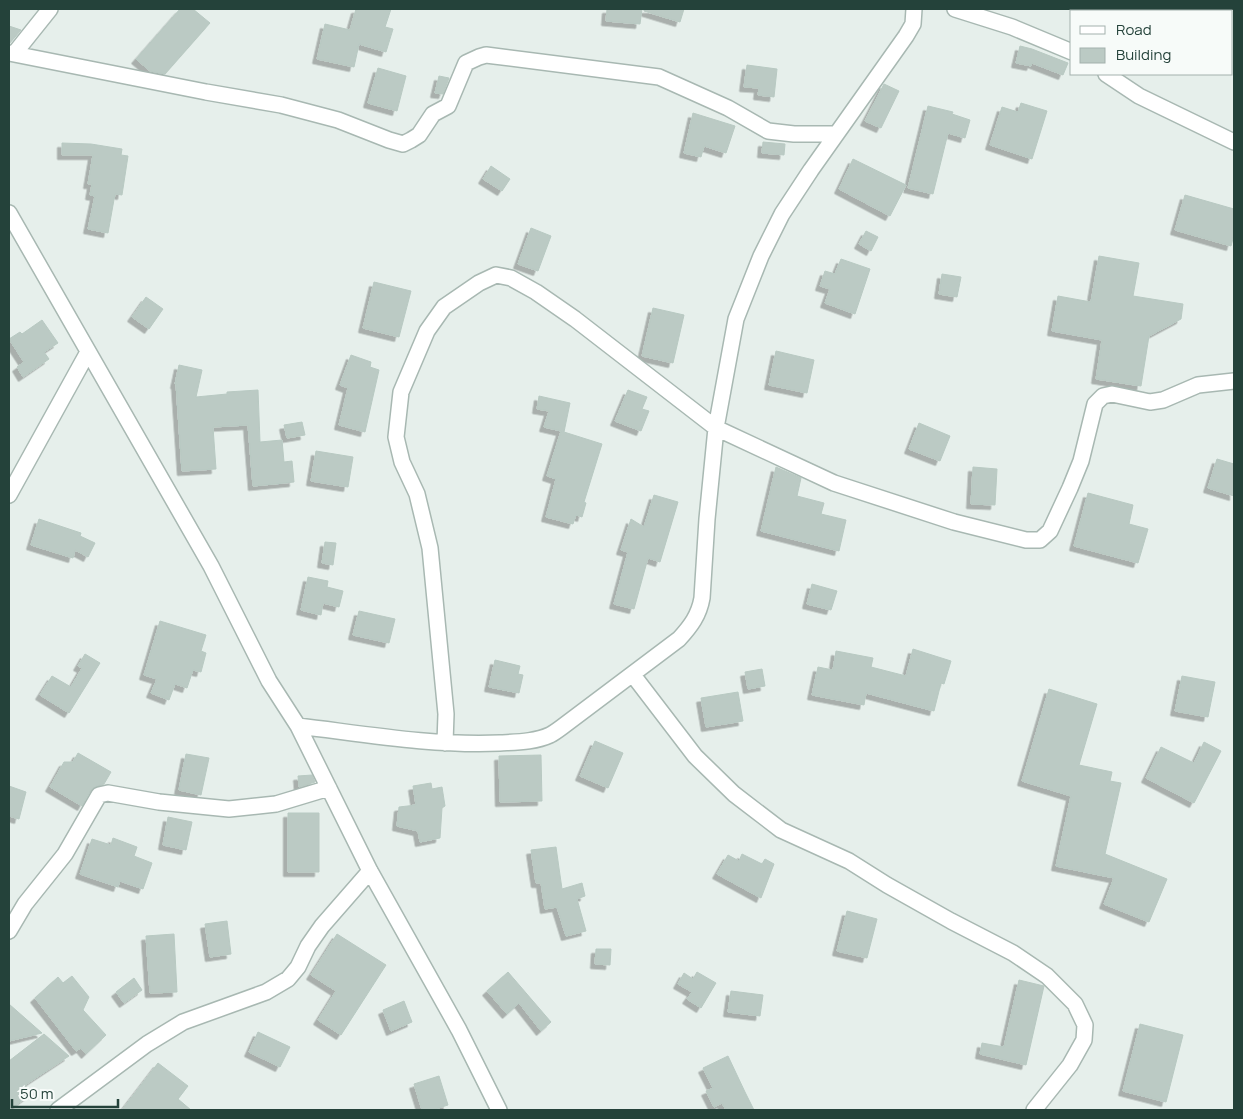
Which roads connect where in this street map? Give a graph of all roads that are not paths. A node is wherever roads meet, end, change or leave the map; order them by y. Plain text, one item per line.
1 (50, 9) edge
2 (914, 9) edge
3 (955, 9) edge
4 (1070, 51) edge
5 (11, 53) edge
6 (1108, 75) edge
7 (836, 134) junction
8 (1234, 142) edge
9 (9, 213) edge
10 (88, 352) junction
11 (1234, 381) edge
12 (716, 428) junction
13 (9, 495) edge
14 (632, 675) junction
15 (298, 726) junction
16 (445, 743) junction
17 (329, 788) junction
18 (370, 871) junction
19 (9, 930) edge
20 (58, 1110) edge
21 (500, 1110) edge
22 (1034, 1110) edge

1 - 5 street
2 - 7 street
3 - 4 street
5 - 7 street
6 - 8 street
7 - 12 street
9 - 10 street
10 - 13 street
10 - 15 street
11 - 12 street
12 - 14 street
12 - 16 street
14 - 16 street
14 - 22 street
15 - 16 street
15 - 17 street
17 - 18 street
17 - 19 street
18 - 20 street
18 - 21 street

